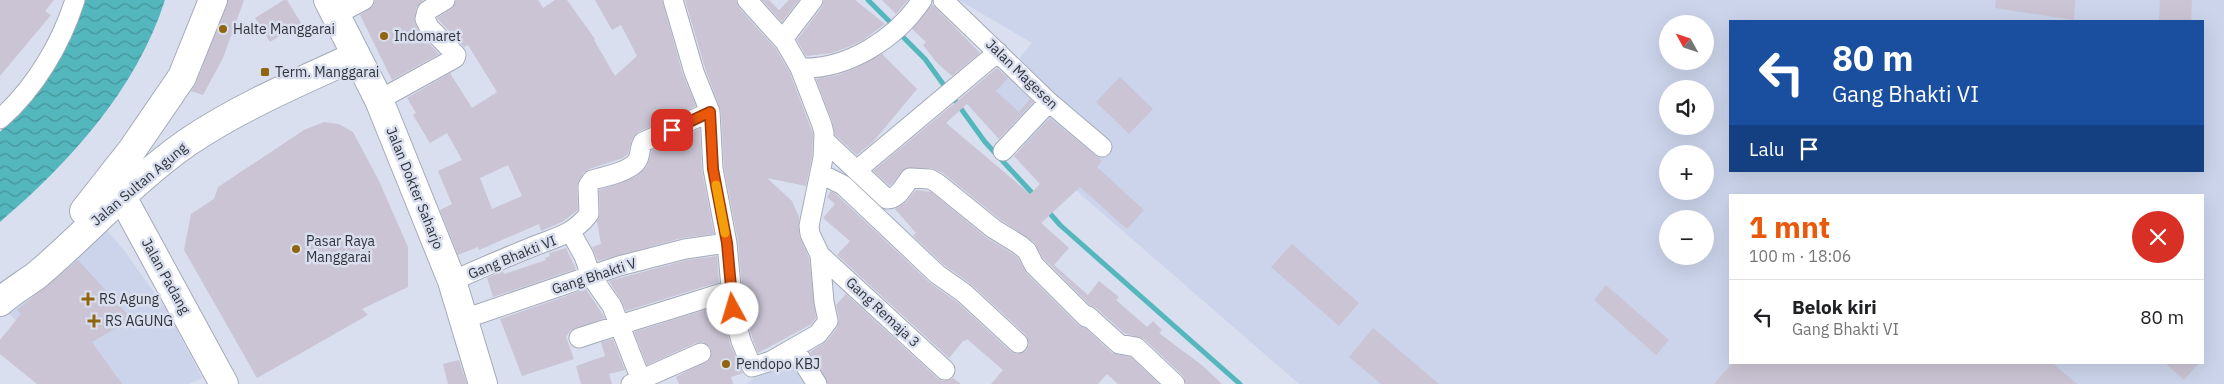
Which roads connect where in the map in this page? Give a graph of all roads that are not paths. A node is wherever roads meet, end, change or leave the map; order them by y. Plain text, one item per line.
1 (75, 0) edge
2 (213, 0) edge
3 (364, 0) edge
4 (445, 0) edge
5 (673, 0) edge
6 (747, 0) edge
7 (813, 0) edge
8 (922, 0) edge
9 (942, 0) edge
10 (332, 7) edge
11 (783, 40) junction
12 (998, 52) junction
13 (356, 56) junction
14 (800, 68) junction
15 (379, 100) junction
16 (1049, 102) junction
17 (710, 112) junction
18 (156, 116) junction
19 (0, 118) edge
20 (824, 140) junction
21 (190, 141) junction
22 (1102, 148) dead end
23 (1003, 151) dead end
24 (857, 170) junction
25 (819, 178) junction
26 (121, 195) junction
27 (570, 231) junction
28 (727, 243) junction
29 (820, 255) junction
30 (590, 276) junction
31 (452, 281) junction
32 (731, 290) junction
33 (7, 295) edge
34 (464, 319) junction
35 (620, 324) junction
36 (579, 338) dead end
37 (1018, 343) dead end
38 (794, 348) junction
39 (701, 353) dead end
40 (945, 370) dead end
41 (635, 382) edge
42 (224, 384) edge
43 (483, 384) edge
44 (818, 384) edge
45 (1175, 384) edge

1 - 19 street
2 - 18 main road, Jalan Sultan Agung
3 - 10 street
4 - 15 street
5 - 17 street
6 - 11 street
7 - 11 street
8 - 14 street
9 - 12 street, Jalan Magesen
10 - 13 main road, Jalan Dokter Saharjo
11 - 14 street
12 - 16 street, Jalan Magesen
12 - 24 street
13 - 15 main road, Jalan Dokter Saharjo
13 - 21 main road, Jalan Sultan Agung
14 - 20 street
15 - 31 main road, Jalan Dokter Saharjo
16 - 22 street, Jalan Magesen
16 - 23 street
17 - 27 street, Gang Bhakti VI
17 - 28 street
18 - 21 main road
18 - 33 main road, Jalan Sultan Agung
20 - 24 street
20 - 25 street
21 - 26 main road, Jalan Sultan Agung
24 - 45 street
25 - 29 street
25 - 37 street
26 - 33 main road, Jalan Sultan Agung
26 - 42 main road, Jalan Padang
27 - 30 street, Gang Bhakti VI
27 - 31 street, Gang Bhakti VI
28 - 30 street, Gang Bhakti V
28 - 32 street
29 - 38 street
29 - 40 street, Gang Remaja 3
30 - 34 street, Gang Bhakti V
30 - 35 street, Gang Bhakti VI
31 - 34 main road, Jalan Dokter Saharjo
32 - 35 street
32 - 38 street
34 - 43 main road, Jalan Dokter Saharjo
35 - 36 street
35 - 41 street, Gang Bhakti VI
38 - 44 street
39 - 41 street

